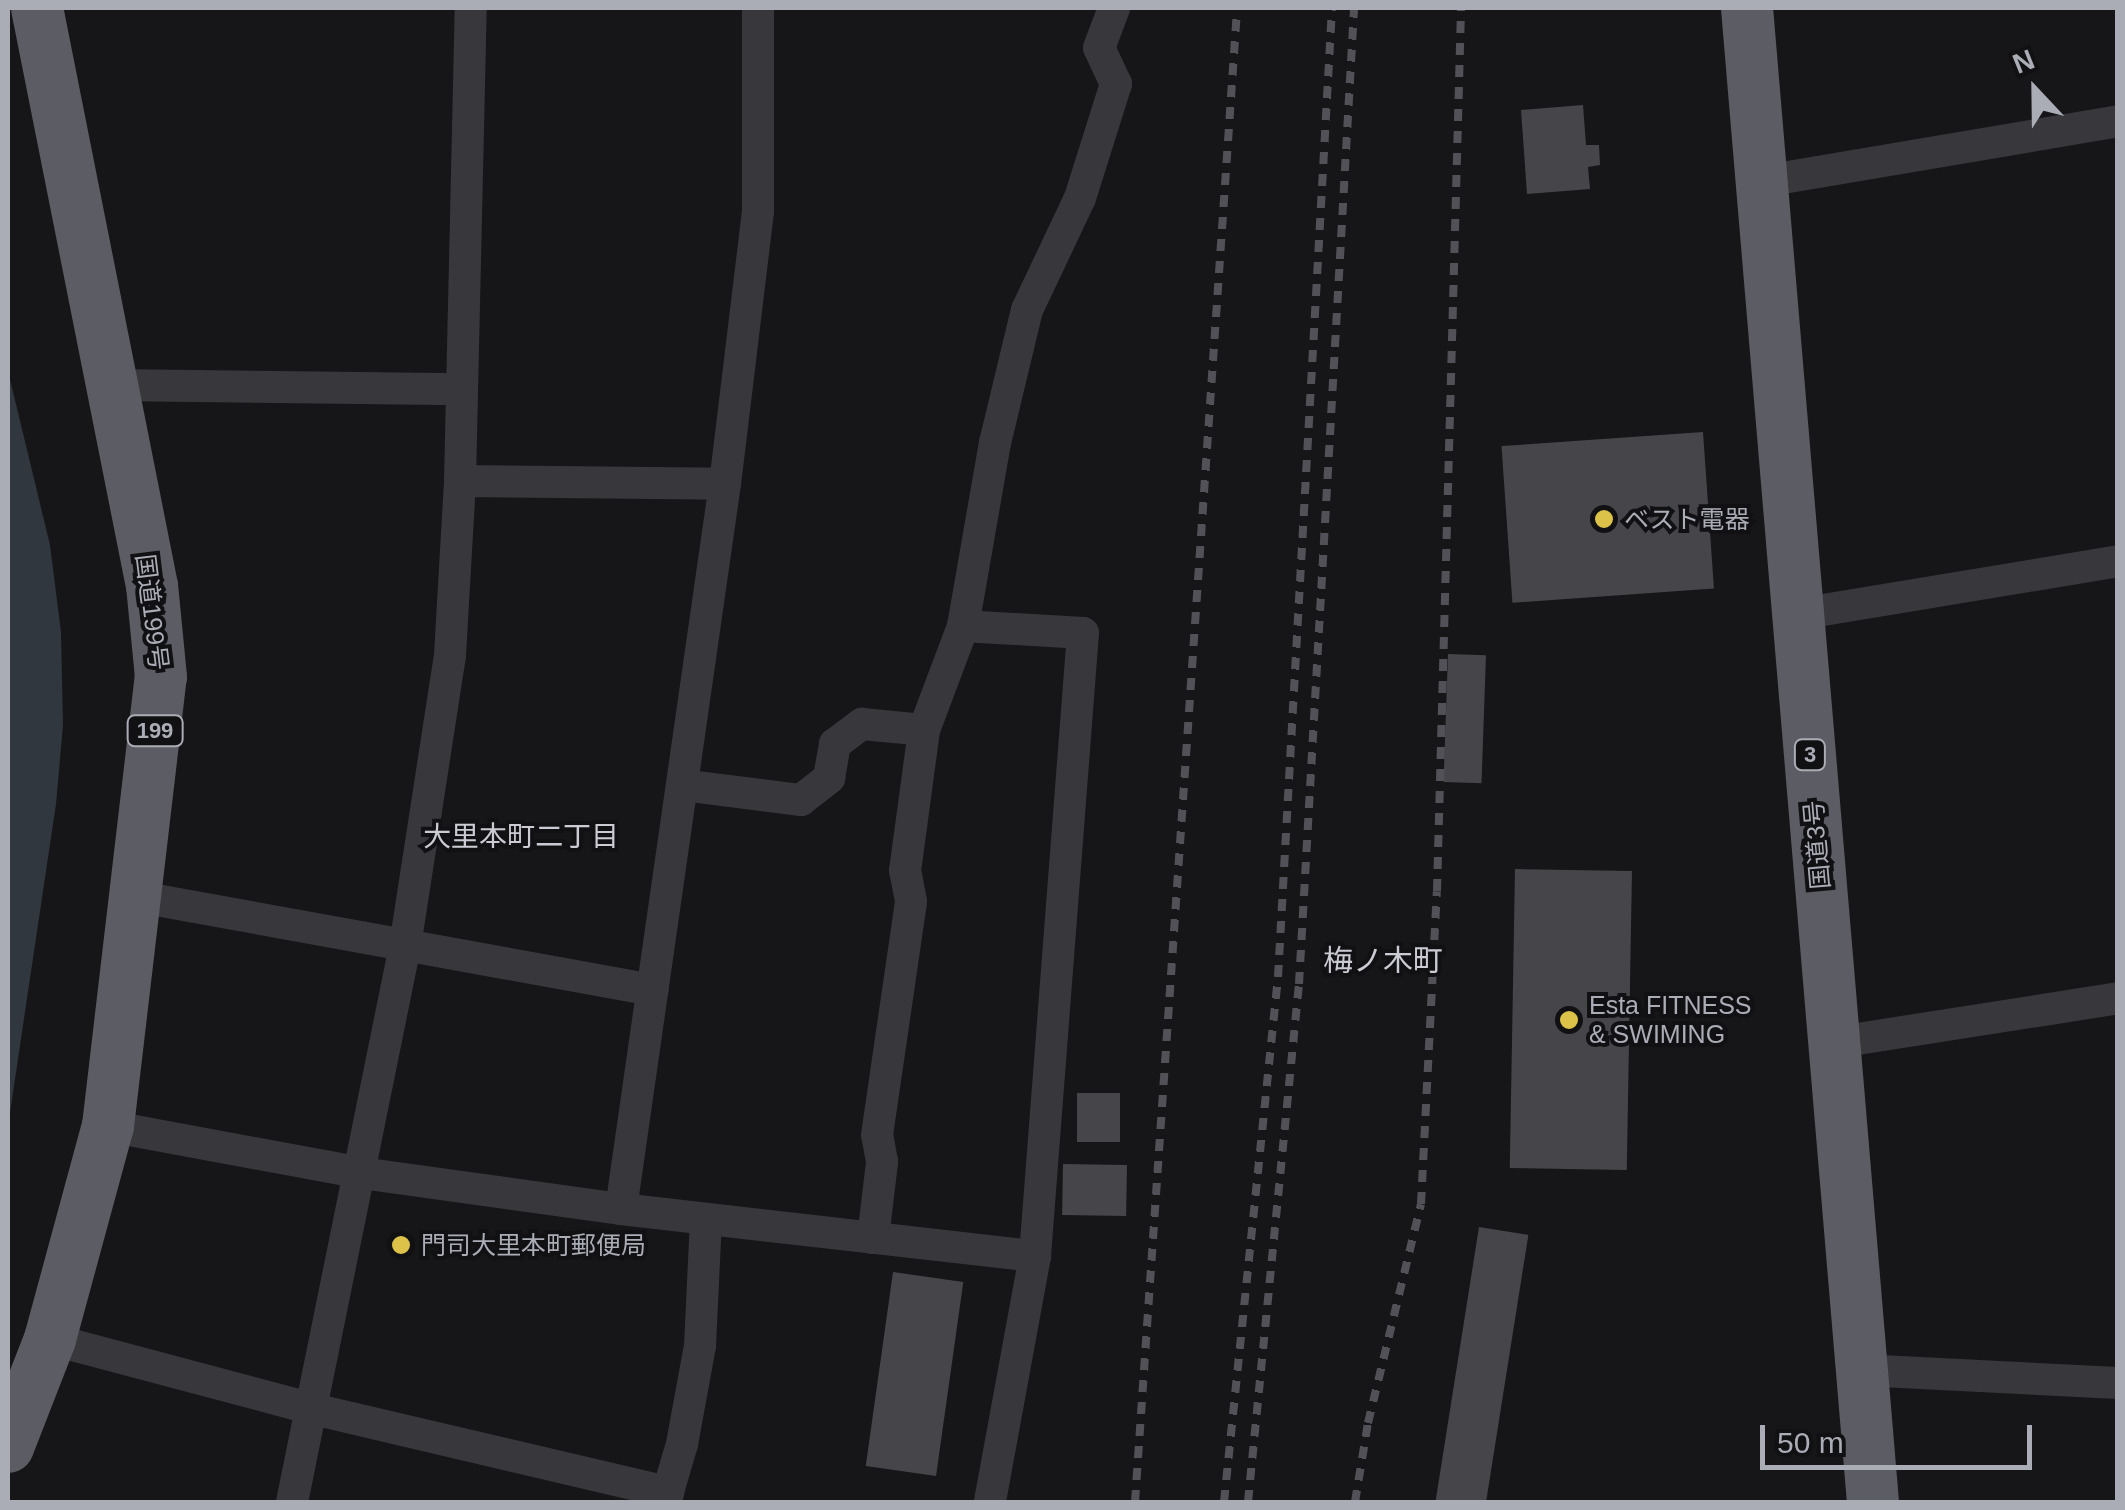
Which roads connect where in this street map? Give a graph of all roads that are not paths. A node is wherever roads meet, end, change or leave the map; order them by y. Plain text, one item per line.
1 (38, 8) edge
2 (470, 8) edge
3 (758, 8) edge
4 (1114, 8) edge
5 (1747, 8) edge
6 (2118, 122) edge
7 (1760, 182) junction
8 (112, 385) junction
9 (462, 388) junction
10 (460, 481) junction
11 (725, 484) junction
12 (2118, 561) edge
13 (1799, 614) junction
14 (963, 626) junction
15 (924, 730) junction
16 (682, 785) junction
17 (134, 896) junction
18 (405, 946) junction
19 (653, 990) junction
20 (2118, 998) edge
21 (1832, 1043) junction
22 (108, 1126) junction
23 (360, 1172) junction
24 (622, 1209) junction
25 (706, 1218) junction
26 (873, 1238) junction
27 (1035, 1256) junction
28 (50, 1339) junction
29 (1861, 1370) junction
30 (2118, 1383) edge
31 (312, 1410) junction
32 (8, 1447) edge
33 (666, 1497) edge
34 (292, 1502) edge
35 (990, 1502) edge
36 (1873, 1502) edge

1 - 8 highway, 国道199号 / 199
2 - 9 street
3 - 11 street
4 - 14 street
5 - 7 highway, 国道3号 / 3
6 - 7 street
7 - 13 highway, 国道3号 / 3
8 - 9 street
8 - 17 highway, 国道199号 / 199
9 - 10 street
10 - 11 street
10 - 18 street
11 - 16 street
12 - 13 street
13 - 21 highway, 国道3号 / 3
14 - 15 street
14 - 27 street
15 - 16 street
15 - 26 street
16 - 19 street
17 - 18 street
17 - 22 highway, 国道199号 / 199
18 - 19 street
18 - 23 street
19 - 24 street
20 - 21 street
21 - 29 highway, 国道3号 / 3
22 - 23 street
22 - 28 highway, 国道199号 / 199
23 - 24 street
23 - 31 street
24 - 25 street
25 - 26 street
25 - 33 street
26 - 27 street
27 - 35 street
28 - 31 street
28 - 32 highway, 国道199号 / 199
29 - 30 street
29 - 36 highway, 国道3号 / 3
31 - 33 street
31 - 34 street

